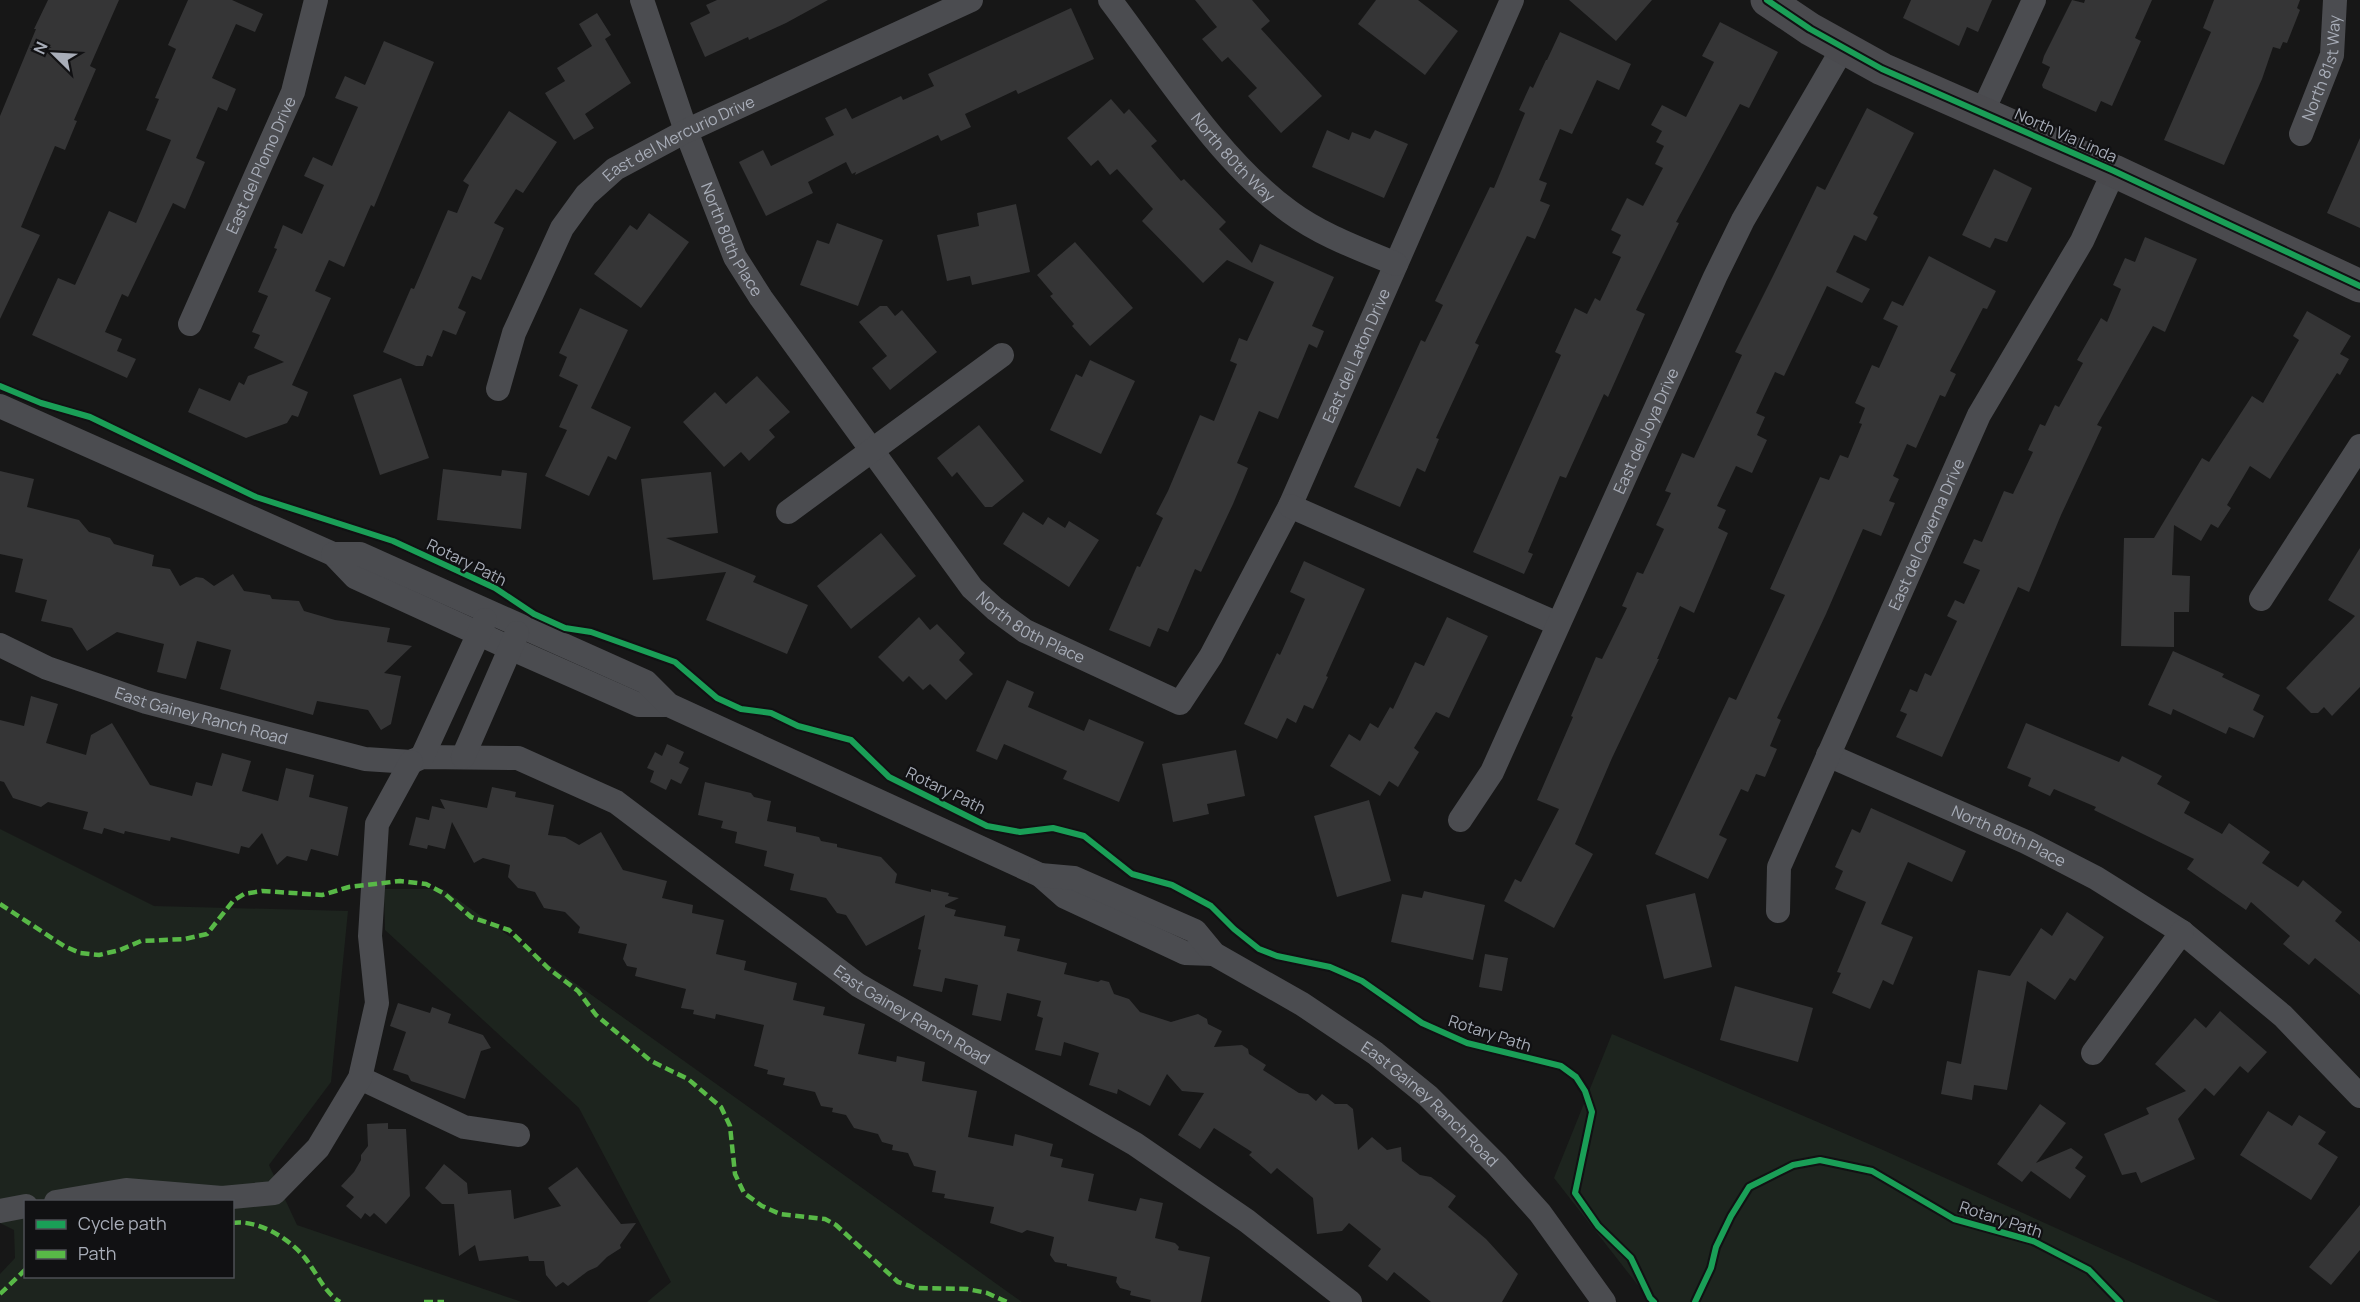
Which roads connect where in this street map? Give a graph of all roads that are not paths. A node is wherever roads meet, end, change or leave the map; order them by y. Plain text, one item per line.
1 (316, 0) edge
2 (642, 0) edge
3 (971, 0) edge
4 (1110, 0) edge
5 (1512, 0) edge
6 (1767, 0) edge
7 (2034, 0) edge
8 (2335, 0) edge
9 (1843, 48) junction
10 (1982, 113) junction
11 (686, 131) junction
12 (2301, 134) dead end
13 (2114, 171) junction
14 (1396, 264) junction
15 (2360, 286) edge
16 (190, 324) dead end
17 (1002, 355) dead end
18 (498, 389) dead end
19 (0, 406) edge
20 (2360, 446) edge
21 (872, 452) junction
22 (1290, 506) junction
23 (788, 512) dead end
24 (2261, 599) dead end
25 (483, 623) junction
26 (1558, 624) junction
27 (520, 626) junction
28 (0, 645) edge
29 (510, 648) junction
30 (1180, 703) joint
31 (669, 705) junction
32 (1828, 755) junction
33 (463, 757) junction
34 (416, 759) junction
35 (1460, 820) dead end
36 (1778, 911) dead end
37 (2182, 932) junction
38 (2093, 1053) dead end
39 (360, 1078) junction
40 (2360, 1096) edge
41 (518, 1135) dead end
42 (68, 1200) edge
43 (24, 1206) edge
44 (0, 1210) edge
45 (1350, 1302) edge
46 (1604, 1302) edge

1 - 16 street, East del Plomo Drive
2 - 11 street, North 80th Place
3 - 11 street, East del Mercurio Drive
4 - 14 street, North 80th Way
5 - 14 street, East del Laton Drive
6 - 9 street, North Via Linda
7 - 10 street
8 - 12 street, North 81st Way
9 - 10 street, North Via Linda
9 - 26 street, East del Joya Drive
10 - 13 street, North Via Linda
11 - 18 street, East del Mercurio Drive
11 - 21 street, North 80th Place
13 - 15 street, North Via Linda
13 - 32 street, East del Caverna Drive
14 - 22 street, East del Laton Drive
17 - 21 street
19 - 25 street, East Gainey Ranch Road
20 - 24 street
21 - 23 street
21 - 30 street, North 80th Place
22 - 26 street
22 - 30 street, East del Laton Drive
25 - 27 street, East Gainey Ranch Road
25 - 29 street, East Gainey Ranch Road
25 - 34 street
26 - 35 street, East del Joya Drive
27 - 29 street
27 - 31 street, East Gainey Ranch Road
28 - 34 street, East Gainey Ranch Road
29 - 31 street, East Gainey Ranch Road
29 - 33 street
31 - 46 street, East Gainey Ranch Road
32 - 36 street, East del Caverna Drive
32 - 37 street, North 80th Place
33 - 34 street, East Gainey Ranch Road
33 - 45 street, East Gainey Ranch Road
34 - 39 street
37 - 38 street
37 - 40 street, North 80th Place
39 - 41 street
39 - 42 street
43 - 44 street

